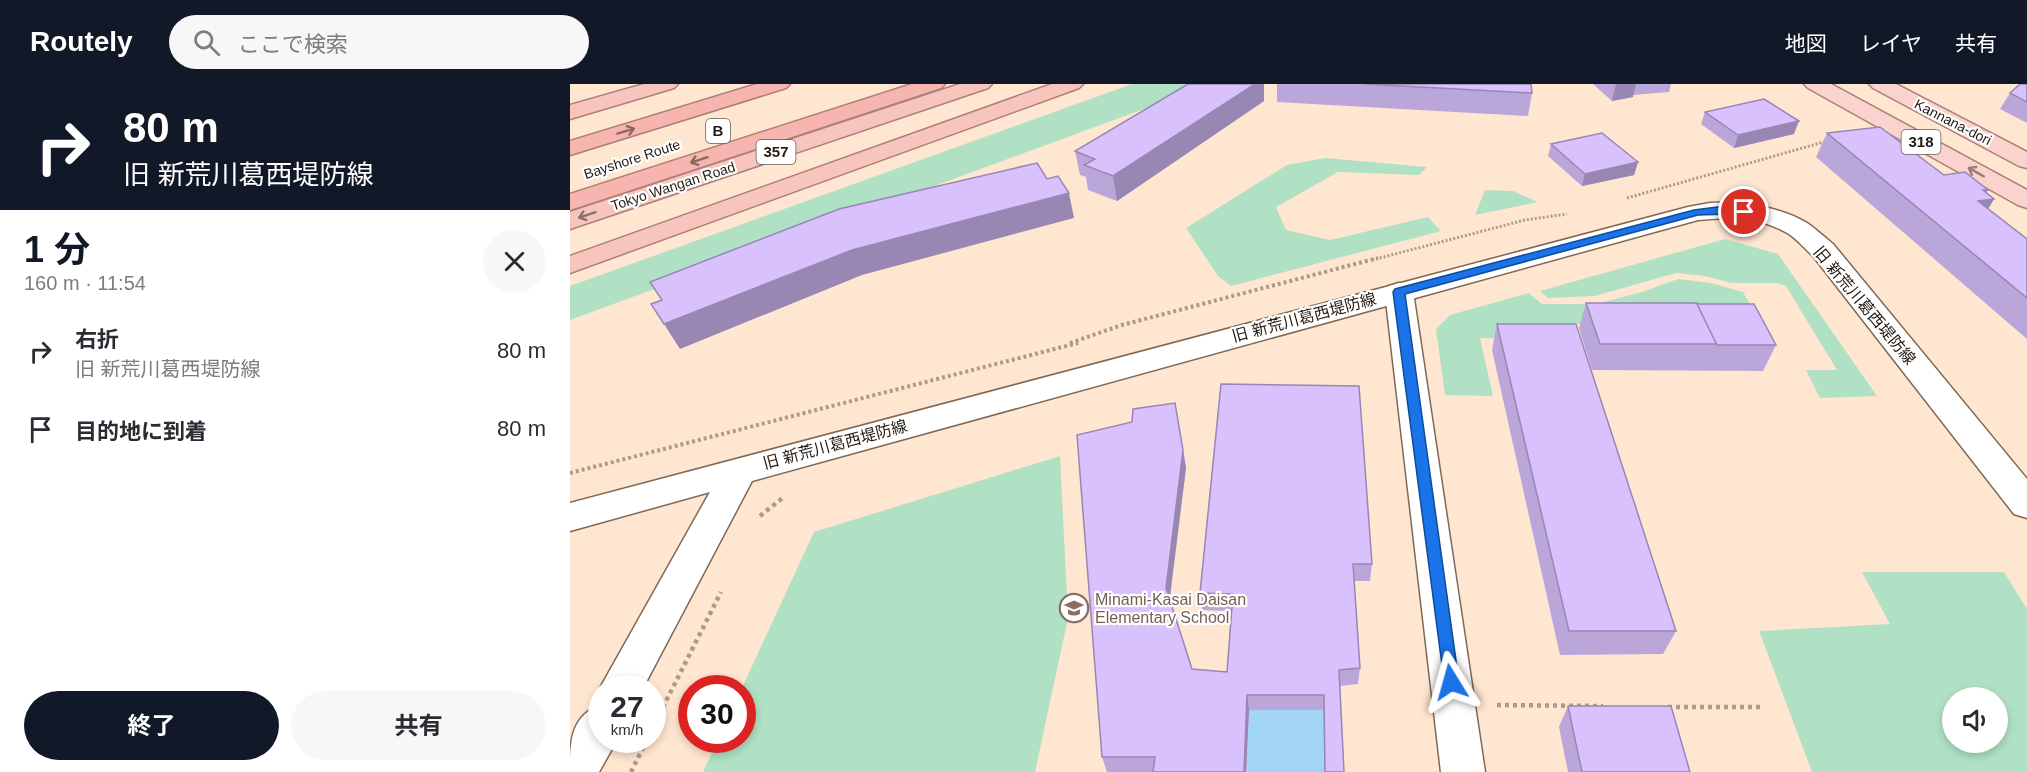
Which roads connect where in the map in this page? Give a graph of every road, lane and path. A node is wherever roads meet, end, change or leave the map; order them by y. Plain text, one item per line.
1 (610, 84) edge
2 (667, 84) edge
3 (716, 84) edge
4 (779, 84) edge
5 (866, 84) edge
6 (934, 84) edge
7 (981, 84) edge
8 (1047, 84) edge
9 (1072, 84) edge
10 (1815, 84) edge
11 (1880, 84) edge
12 (570, 95) edge
13 (570, 112) edge
14 (570, 128) edge
15 (707, 135) dead end
16 (1836, 139) edge
17 (570, 148) edge
18 (2027, 161) edge
19 (1728, 168) dead end
20 (2027, 200) edge
21 (570, 202) edge
22 (1575, 213) dead end
23 (570, 221) edge
24 (570, 248) edge
25 (570, 265) edge
26 (1399, 292) junction
27 (1060, 346) dead end
28 (741, 469) junction
29 (795, 493) dead end
30 (2027, 504) edge
31 (759, 516) dead end
32 (570, 517) edge
33 (722, 591) dead end
34 (628, 675) edge
35 (666, 701) edge
36 (1454, 705) junction
37 (1608, 706) edge
38 (1656, 706) edge
39 (1763, 707) dead end
40 (588, 749) edge
41 (640, 753) edge
42 (575, 772) edge
43 (631, 772) edge
44 (1463, 772) edge

1 - 12 highway
2 - 13 highway
3 - 14 highway
17 -> 4 highway, Bayshore Route / B
5 - 15 highway, B
6 -> 21 highway
7 -> 23 highway, Tokyo Wangan Road / 357
8 - 24 highway
9 - 25 highway
20 -> 10 main road, Kannana-dori / 318
11 - 18 main road, Kannana-dori / 318
16 - 19 path
22 - 27 path
26 - 28 street, 旧 新荒川葛西堤防線
26 - 30 street, 旧 新荒川葛西堤防線
26 - 36 street
28 - 32 street, 旧 新荒川葛西堤防線
28 - 34 street
29 - 31 path
33 - 35 path
36 - 37 path
36 - 44 street
38 - 39 path
40 - 42 street
41 - 43 path

